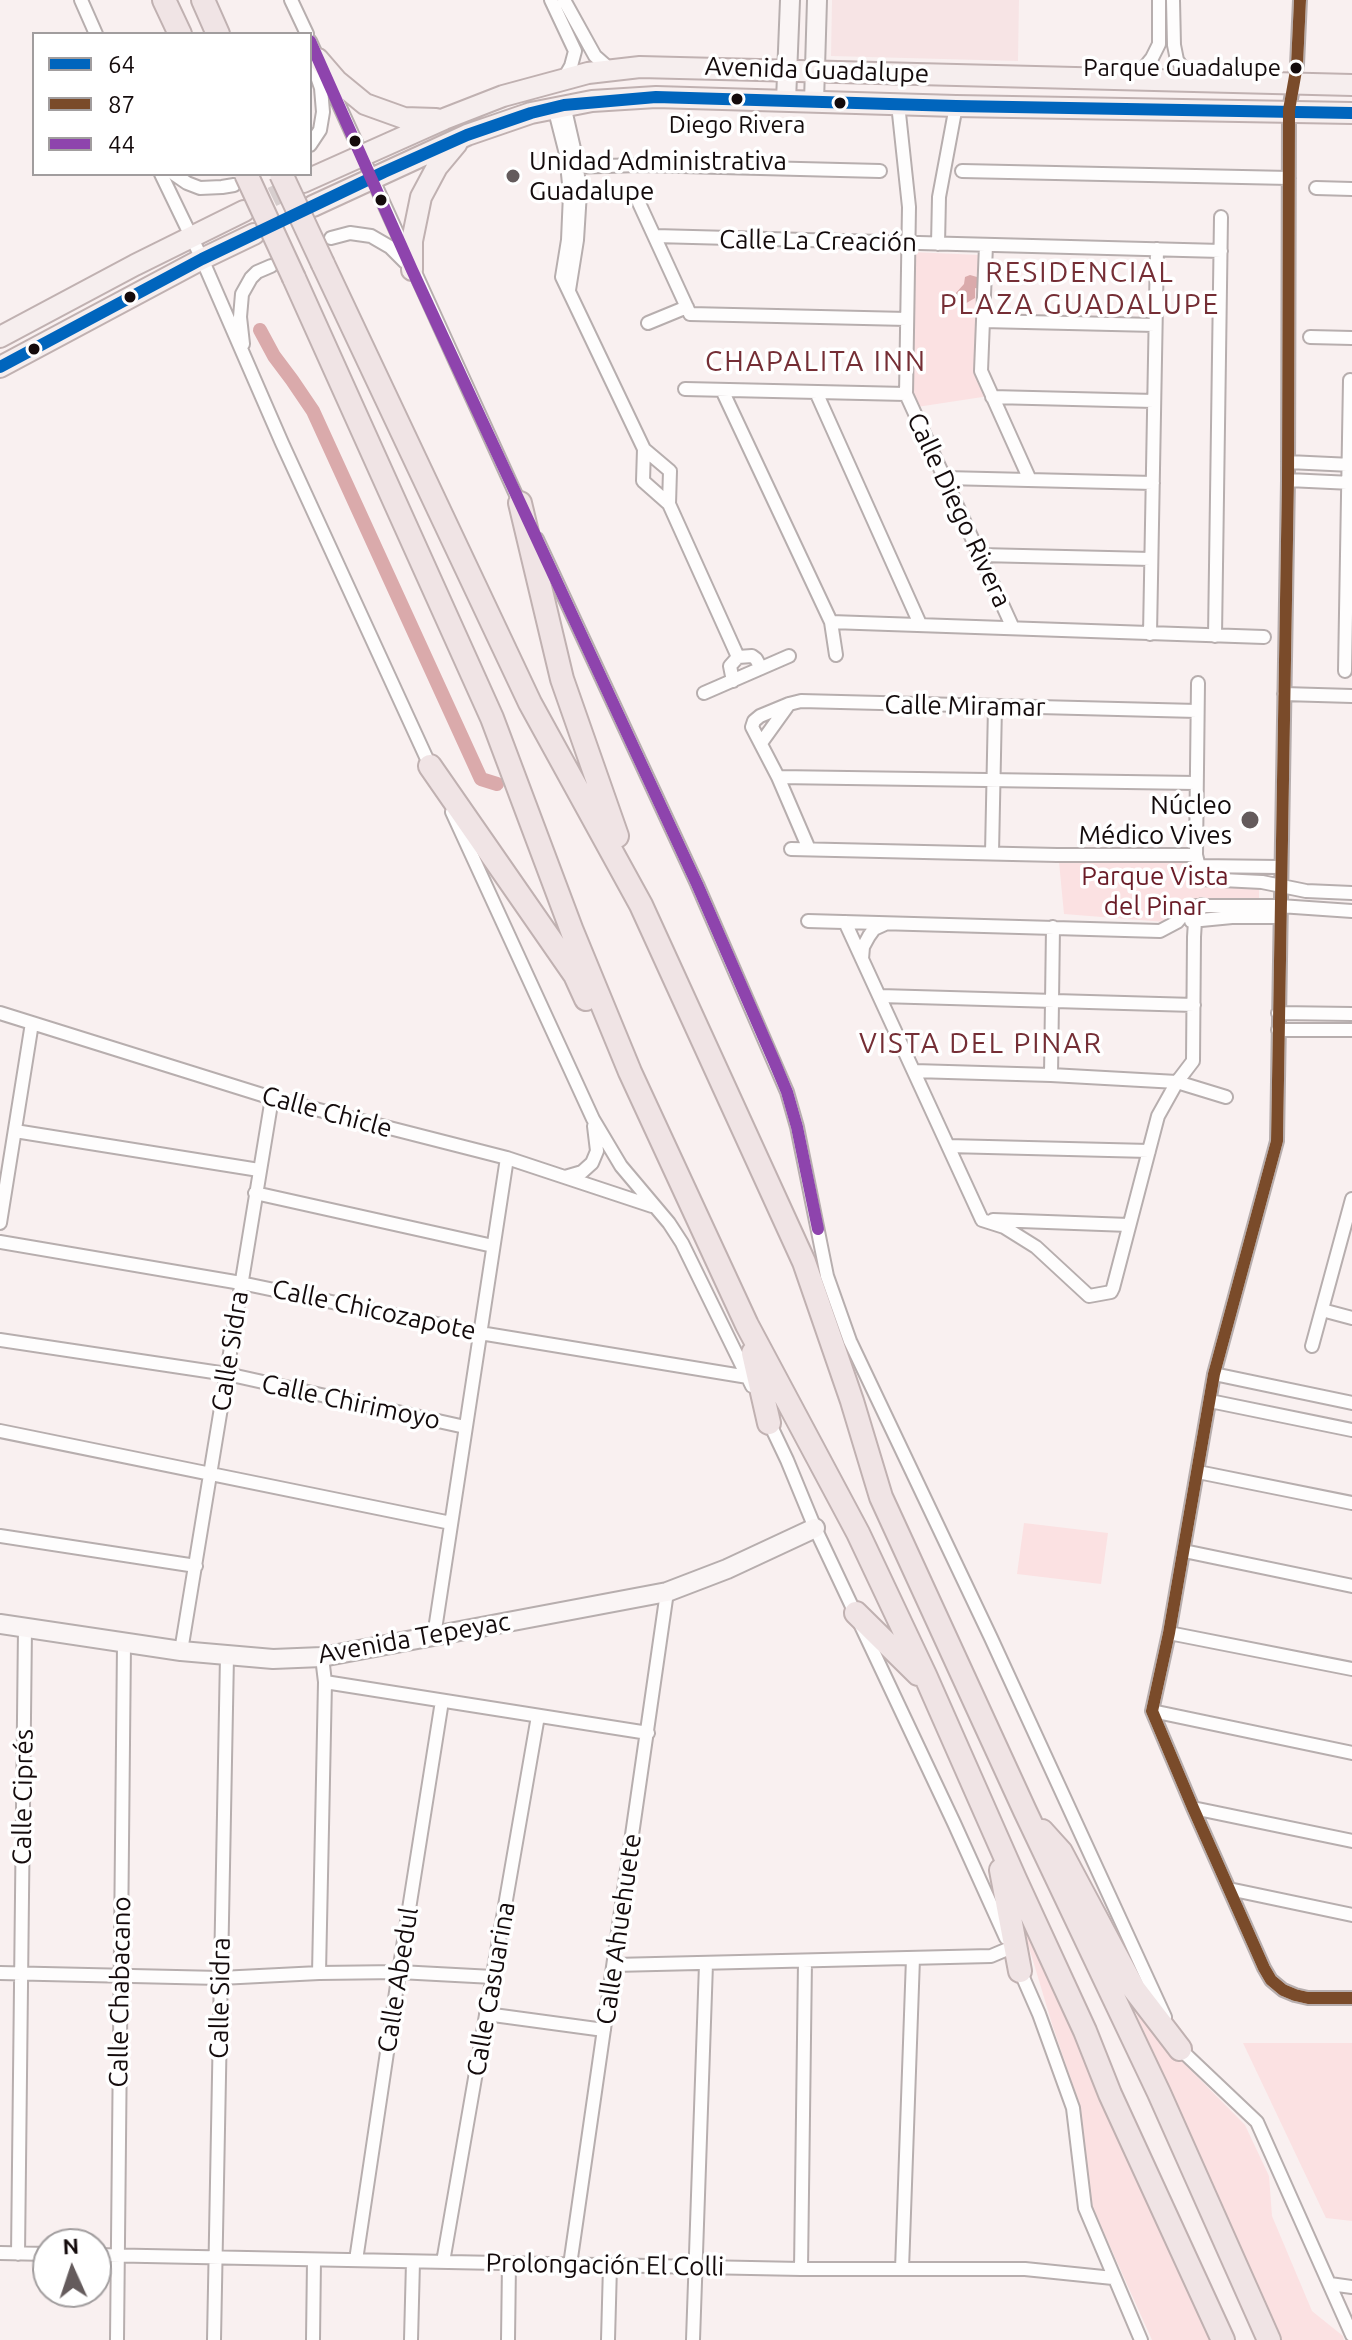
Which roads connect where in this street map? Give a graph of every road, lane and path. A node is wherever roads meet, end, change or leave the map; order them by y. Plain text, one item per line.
1 (81, 0) edge
2 (164, 0) edge
3 (203, 0) edge
4 (291, 0) edge
5 (551, 0) edge
6 (564, 0) edge
7 (790, 0) edge
8 (817, 0) edge
9 (1300, 0) edge
10 (1173, 4) edge
11 (1159, 5) edge
12 (303, 30) edge
13 (573, 30) junction
14 (95, 32) edge
15 (179, 32) edge
16 (217, 32) edge
17 (1159, 44) junction
18 (1174, 45) junction
19 (313, 53) edge
20 (788, 70) junction
21 (815, 70) junction
22 (612, 71) junction
23 (1035, 76) junction
24 (1136, 78) junction
25 (563, 80) junction
26 (1198, 80) junction
27 (1294, 83) junction
28 (1352, 85) edge
29 (786, 101) junction
30 (814, 102) junction
31 (898, 104) junction
32 (559, 106) junction
33 (956, 106) junction
34 (1035, 107) junction
35 (1289, 110) junction
36 (1352, 113) edge
37 (444, 119) junction
38 (462, 137) junction
39 (312, 142) edge
40 (361, 154) junction
41 (573, 167) junction
42 (880, 171) dead end
43 (962, 171) dead end
44 (162, 176) edge
45 (177, 176) edge
46 (282, 176) edge
47 (373, 178) junction
48 (1289, 178) junction
49 (240, 179) edge
50 (303, 182) dead end
51 (1316, 188) dead end
52 (1352, 189) edge
53 (639, 203) dead end
54 (313, 206) dead end
55 (244, 211) tunnel mouth
56 (1221, 217) dead end
57 (254, 234) tunnel mouth
58 (191, 236) junction
59 (655, 236) junction
60 (331, 238) dead end
61 (909, 243) junction
62 (938, 244) junction
63 (986, 245) junction
64 (1157, 249) junction
65 (1221, 251) junction
66 (202, 259) junction
67 (271, 266) dead end
68 (412, 270) junction
69 (688, 310) junction
70 (907, 319) junction
71 (983, 321) junction
72 (648, 323) dead end
73 (1155, 325) junction
74 (0, 337) edge
75 (1310, 337) dead end
76 (1352, 338) edge
77 (242, 350) junction
78 (0, 367) edge
79 (1350, 380) dead end
80 (685, 389) dead end
81 (722, 390) junction
82 (816, 392) junction
83 (906, 394) junction
84 (992, 397) junction
85 (1154, 401) junction
86 (1351, 416) edge
87 (644, 449) junction
88 (1288, 462) junction
89 (1350, 465) edge
90 (945, 478) junction
91 (1030, 480) junction
92 (1288, 480) junction
93 (1153, 483) junction
94 (1350, 483) edge
95 (520, 503) junction
96 (669, 504) junction
97 (980, 555) junction
98 (1151, 559) junction
99 (831, 622) junction
100 (920, 624) junction
101 (1013, 628) junction
102 (1150, 634) junction
103 (1349, 634) edge
104 (1215, 636) junction
105 (1264, 637) dead end
106 (836, 655) dead end
107 (789, 656) dead end
108 (738, 657) junction
109 (761, 668) junction
110 (1345, 671) dead end
111 (733, 681) junction
112 (1198, 683) dead end
113 (704, 693) dead end
114 (1284, 694) junction
115 (1352, 696) edge
116 (789, 704) junction
117 (995, 706) junction
118 (1197, 711) junction
119 (759, 739) junction
120 (430, 766) junction
121 (778, 777) junction
122 (993, 780) junction
123 (1196, 783) junction
124 (791, 849) dead end
125 (809, 849) junction
126 (992, 853) junction
127 (1196, 860) junction
128 (1280, 867) junction
129 (1280, 885) junction
130 (1352, 893) edge
131 (641, 905) junction
132 (1202, 905) junction
133 (1352, 911) edge
134 (1280, 912) junction
135 (808, 921) dead end
136 (1195, 921) junction
137 (845, 922) junction
138 (1177, 922) junction
139 (888, 923) junction
140 (1053, 927) junction
141 (862, 959) junction
142 (880, 996) junction
143 (1053, 1001) junction
144 (1194, 1005) junction
145 (0, 1013) edge
146 (1278, 1013) junction
147 (1352, 1014) edge
148 (32, 1023) junction
149 (1278, 1030) junction
150 (1352, 1030) edge
151 (914, 1071) junction
152 (630, 1072) junction
153 (1051, 1075) junction
154 (1177, 1082) junction
155 (1226, 1097) dead end
156 (272, 1098) junction
157 (593, 1119) junction
158 (15, 1131) junction
159 (948, 1146) junction
160 (1149, 1151) junction
161 (507, 1158) junction
162 (259, 1170) junction
163 (562, 1177) junction
164 (255, 1193) junction
165 (1352, 1199) edge
166 (654, 1207) junction
167 (1, 1215) edge
168 (982, 1220) junction
169 (1129, 1225) junction
170 (0, 1242) edge
171 (493, 1246) junction
172 (241, 1283) junction
173 (1322, 1310) junction
174 (1352, 1318) edge
175 (747, 1325) junction
176 (480, 1333) junction
177 (0, 1340) edge
178 (1312, 1346) dead end
179 (227, 1374) junction
180 (1214, 1374) junction
181 (748, 1377) junction
182 (1210, 1401) junction
183 (1352, 1403) edge
184 (769, 1423) junction
185 (465, 1427) junction
186 (1352, 1430) edge
187 (0, 1431) edge
188 (1198, 1472) junction
189 (211, 1474) junction
190 (1352, 1503) edge
191 (451, 1523) junction
192 (815, 1528) junction
193 (0, 1536) edge
194 (1184, 1551) junction
195 (196, 1566) junction
196 (1352, 1586) edge
197 (667, 1592) junction
198 (856, 1613) junction
199 (0, 1624) edge
200 (25, 1628) junction
201 (1169, 1633) junction
202 (434, 1636) junction
203 (124, 1644) junction
204 (181, 1651) junction
205 (227, 1656) junction
206 (322, 1657) junction
207 (1352, 1669) edge
208 (325, 1682) junction
209 (930, 1686) junction
210 (442, 1701) junction
211 (1152, 1711) junction
212 (538, 1716) junction
213 (648, 1733) junction
214 (1352, 1753) edge
215 (1193, 1808) junction
216 (1025, 1811) junction
217 (995, 1833) junction
218 (1352, 1841) edge
219 (1229, 1889) junction
220 (1352, 1915) edge
221 (1010, 1948) junction
222 (913, 1958) junction
223 (805, 1961) junction
224 (706, 1964) junction
225 (614, 1965) junction
226 (1020, 1971) junction
227 (399, 1972) junction
228 (0, 1973) edge
229 (21, 1973) junction
230 (319, 1973) junction
231 (120, 1975) junction
232 (493, 1977) junction
233 (220, 1978) junction
234 (1352, 1998) edge
235 (486, 2014) junction
236 (604, 2030) junction
237 (1180, 2049) junction
238 (0, 2253) edge
239 (18, 2254) junction
240 (32, 2254) edge
241 (112, 2255) edge
242 (117, 2255) junction
243 (215, 2257) junction
244 (314, 2260) junction
245 (356, 2260) junction
246 (413, 2262) junction
247 (443, 2262) junction
248 (509, 2264) junction
249 (570, 2265) junction
250 (610, 2266) junction
251 (695, 2266) junction
252 (801, 2269) junction
253 (902, 2269) junction
254 (1113, 2278) junction
255 (1330, 2284) junction
256 (1352, 2287) edge
257 (1346, 2309) edge
258 (1352, 2335) edge
259 (117, 2340) edge
260 (214, 2340) edge
261 (313, 2340) edge
262 (411, 2340) edge
263 (508, 2340) edge
264 (608, 2340) edge
265 (693, 2340) edge
266 (1141, 2340) edge
267 (1223, 2340) edge
268 (1269, 2340) edge

1 - 14 street
2 - 15 highway
3 - 16 highway
4 - 12 street
5 - 13 street
6 - 13 street
7 - 20 street
8 - 21 street
9 - 27 street
10 - 11 street
10 - 18 street
11 - 17 street
13 - 22 street
13 - 25 street
17 - 18 street
17 - 24 street
18 - 26 street
19 - 37 main road
19 - 39 street
19 - 40 street
20 - 21 main road, Avenida Guadalupe
20 - 22 main road, Avenida Guadalupe
20 - 29 street
21 - 23 main road, Avenida Guadalupe
21 - 30 street
22 - 25 main road, Avenida Guadalupe
23 - 24 main road, Avenida Guadalupe
23 - 34 main road
24 - 26 main road, Avenida Guadalupe
25 - 37 main road, Avenida Guadalupe
26 - 27 main road, Avenida Guadalupe
27 - 28 main road, Avenida Guadalupe
27 - 35 street
29 - 30 main road, Avenida Guadalupe
29 - 32 main road, Avenida Guadalupe
30 - 31 main road, Avenida Guadalupe
31 - 33 main road, Avenida Guadalupe
31 - 61 street, Calle Diego Rivera
32 - 38 main road, Avenida Guadalupe
32 - 41 street
33 - 34 main road, Avenida Guadalupe
33 - 62 street
34 - 35 main road, Avenida Guadalupe
35 - 36 main road, Avenida Guadalupe
35 - 48 street
37 - 40 main road, Avenida Guadalupe
38 - 47 main road, Avenida Guadalupe
38 - 68 main road
40 - 47 street
40 - 50 main road, Avenida Guadalupe
41 - 42 street
41 - 87 street
43 - 48 street
44 - 58 street
45 - 49 street
46 - 131 highway, bridge
47 - 54 main road, Avenida Guadalupe
47 - 68 street
48 - 88 street
49 - 152 highway, bridge
51 - 52 street
53 - 59 street
55 - 58 main road
56 - 65 street
57 - 66 main road
58 - 66 street
58 - 74 main road
59 - 61 street, Calle La Creación
59 - 69 street
60 - 68 street
61 - 62 street, Calle La Creación
61 - 70 street, Calle Diego Rivera
62 - 63 street, Calle La Creación
63 - 64 street, Calle La Creación
63 - 71 street
64 - 65 street, Calle La Creación
64 - 73 street
65 - 104 street
66 - 77 street
66 - 78 main road
67 - 77 street
68 - 95 street
69 - 70 street
69 - 72 street
70 - 83 street, Calle Diego Rivera
71 - 73 street
71 - 84 street
73 - 85 street
75 - 76 street
77 - 120 street
79 - 86 street
80 - 81 street
81 - 82 street
81 - 99 street
82 - 83 street
82 - 100 street
83 - 90 street, Calle Diego Rivera
84 - 85 street
84 - 91 street
85 - 93 street
86 - 89 street
87 - 96 street
87 - 96 street
88 - 89 street
88 - 92 street
89 - 94 street
90 - 91 street
90 - 97 street, Calle Diego Rivera
91 - 93 street
92 - 94 street
92 - 114 street
93 - 98 street
94 - 103 street
95 - 131 highway
95 - 237 street
96 - 108 street
97 - 98 street
97 - 101 street, Calle Diego Rivera
98 - 102 street
99 - 100 street
99 - 106 street
100 - 101 street
101 - 102 street
102 - 104 street
103 - 110 street
104 - 105 street
107 - 109 street
108 - 109 street
108 - 111 street
109 - 111 street
111 - 113 street
112 - 118 street
114 - 115 street
114 - 128 street
116 - 117 street, Calle Miramar
116 - 119 street
116 - 119 street, Calle Miramar
117 - 118 street, Calle Miramar
117 - 122 street
118 - 123 street
119 - 121 street
120 - 152 highway
120 - 157 street
121 - 122 street
121 - 125 street
122 - 123 street
122 - 126 street
123 - 127 street
124 - 125 street
125 - 126 street
126 - 127 street
127 - 128 street
127 - 129 street
128 - 129 street
129 - 130 street
129 - 134 street
131 - 216 highway
132 - 134 street
132 - 136 street
132 - 138 street
133 - 134 street
134 - 136 street
134 - 146 street
135 - 137 street
136 - 138 street
136 - 144 street
137 - 139 street
137 - 141 street
138 - 140 street
139 - 140 street
139 - 141 street
140 - 143 street
141 - 142 street
142 - 143 street
142 - 151 street
143 - 144 street
143 - 153 street
144 - 154 street
145 - 148 street, Calle Chicle
146 - 147 street
146 - 149 street
148 - 156 street, Calle Chicle
148 - 158 street
149 - 150 street
149 - 180 street
151 - 153 street
151 - 159 street
152 - 175 highway
153 - 154 street
154 - 155 street
154 - 160 street
156 - 161 street, Calle Chicle
156 - 162 street, Calle Sidra
157 - 163 street
157 - 166 street
158 - 162 street
158 - 167 street
159 - 160 street
159 - 168 street
160 - 169 street
161 - 163 street, Calle Chicle
161 - 171 street
162 - 164 street, Calle Sidra
163 - 166 street, Calle Chicle
164 - 171 street
164 - 172 street, Calle Sidra
165 - 173 street
166 - 181 street
168 - 169 street
168 - 169 street
170 - 172 street, Calle Chicozapote
171 - 176 street
172 - 176 street, Calle Chicozapote
172 - 179 street, Calle Sidra
173 - 174 street
173 - 178 street
175 - 184 highway
175 - 209 highway
176 - 181 street, Calle Chicozapote
176 - 185 street
177 - 179 street, Calle Chirimoyo
179 - 185 street, Calle Chirimoyo
179 - 189 street, Calle Sidra
180 - 182 street
180 - 183 street
181 - 184 street
182 - 186 street
182 - 188 street
184 - 192 street
185 - 191 street
187 - 189 street
188 - 190 street
188 - 194 street
189 - 191 street
189 - 195 street, Calle Sidra
191 - 202 street
192 - 197 street, Avenida Tepeyac
192 - 198 street
193 - 195 street
194 - 196 street
194 - 201 street
195 - 204 street, Calle Sidra
197 - 202 street, Avenida Tepeyac
197 - 213 street, Calle Ahuehuete
198 - 209 highway
198 - 221 street
199 - 200 street, Avenida Tepeyac
200 - 203 street, Avenida Tepeyac
200 - 229 street, Calle Ciprés
201 - 207 street
201 - 211 street
202 - 206 street, Avenida Tepeyac
203 - 204 street, Avenida Tepeyac
203 - 231 street, Calle Chabacano
204 - 205 street, Avenida Tepeyac
205 - 206 street, Avenida Tepeyac
205 - 233 street, Calle Sidra
206 - 208 street
208 - 210 street
208 - 230 street
209 - 217 highway
210 - 212 street
210 - 227 street, Calle Abedul
211 - 214 street
211 - 215 street
212 - 213 street
212 - 232 street, Calle Casuarina
213 - 225 street, Calle Ahuehuete
215 - 218 street
215 - 219 street
216 - 237 highway
216 - 268 highway
217 - 226 highway
217 - 267 highway
219 - 220 street
219 - 234 street
221 - 222 street
221 - 226 street
222 - 223 street
222 - 253 street
223 - 224 street
223 - 252 street
224 - 225 street
224 - 251 street
225 - 236 street, Calle Ahuehuete
226 - 254 street
227 - 230 street
227 - 232 street
227 - 245 street, Calle Abedul
228 - 229 street
229 - 231 street
229 - 239 street, Calle Ciprés
230 - 233 street
231 - 233 street
231 - 242 street, Calle Chabacano
232 - 235 street, Calle Casuarina
233 - 243 street, Calle Sidra
235 - 236 street
235 - 247 street, Calle Casuarina
236 - 249 street, Calle Ahuehuete
237 - 255 street
238 - 239 street
239 - 240 street
241 - 242 street, Prolongación El Colli
242 - 243 street, Prolongación El Colli
242 - 259 street, Calle Chabacano
243 - 244 street, Prolongación El Colli
243 - 260 street, Calle Sidra
244 - 245 street, Prolongación El Colli
244 - 261 street
245 - 246 street, Prolongación El Colli
246 - 247 street, Prolongación El Colli
246 - 262 street
247 - 248 street, Prolongación El Colli
248 - 249 street, Prolongación El Colli
248 - 263 street
249 - 250 street, Prolongación El Colli
250 - 251 street, Prolongación El Colli
250 - 264 street
251 - 252 street, Prolongación El Colli
251 - 265 street
252 - 253 street, Prolongación El Colli
253 - 254 street, Prolongación El Colli
254 - 266 street
255 - 256 street
255 - 257 street
257 - 258 street

